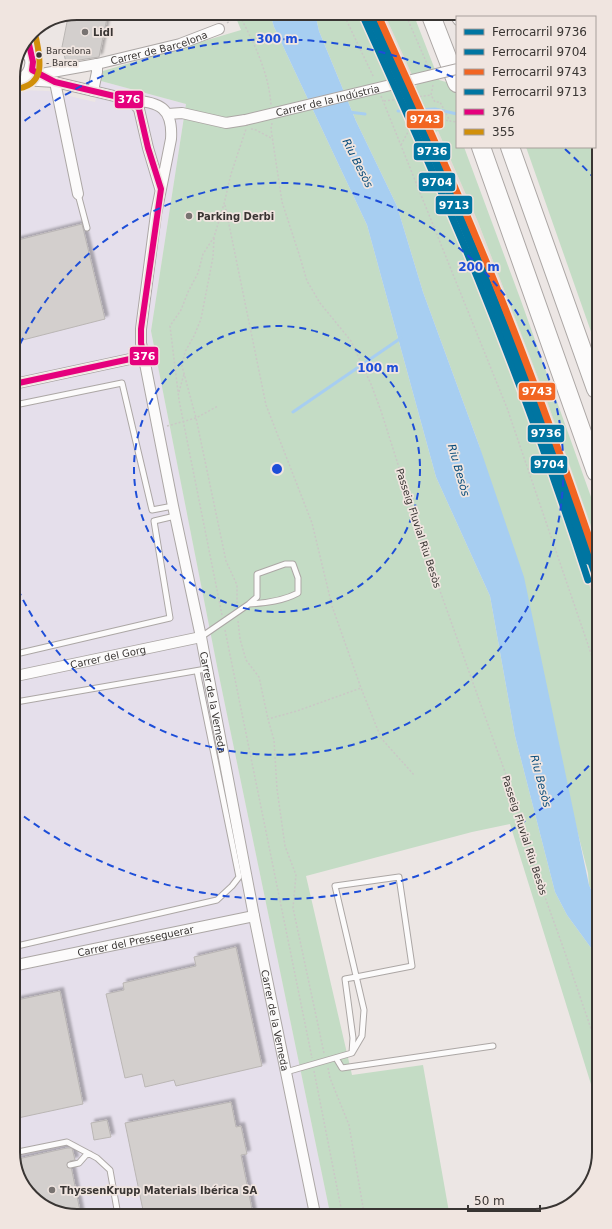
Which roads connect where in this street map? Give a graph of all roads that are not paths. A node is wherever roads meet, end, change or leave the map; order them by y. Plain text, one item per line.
1 (433, 20) edge
2 (219, 29) road end
3 (28, 49) edge
4 (97, 64) junction
5 (27, 68) edge
6 (456, 69) edge
7 (456, 80) edge
8 (55, 82) junction
9 (93, 91) junction
10 (132, 100) junction
11 (168, 114) junction
12 (148, 148) junction
13 (510, 148) edge
14 (482, 150) edge
15 (168, 156) junction
16 (161, 189) junction
17 (78, 194) joint
18 (87, 228) dead end
19 (144, 356) junction
20 (592, 377) edge
21 (20, 383) edge
22 (20, 404) edge
23 (592, 461) edge
24 (174, 511) junction
25 (249, 604) junction
26 (201, 637) junction
27 (20, 653) edge
28 (202, 670) junction
29 (20, 675) edge
30 (20, 701) edge
31 (254, 916) junction
32 (20, 945) edge
33 (20, 964) edge
34 (356, 977) junction
35 (493, 1046) dead end
36 (352, 1053) junction
37 (336, 1058) junction
38 (286, 1072) junction
39 (20, 1152) edge
40 (90, 1154) junction
41 (70, 1165) dead end
42 (117, 1209) edge
43 (314, 1209) edge

1 - 7 highway
2 - 4 street, Carrer de Barcelona
3 - 5 street
4 - 5 street, Carrer de Barcelona
4 - 9 street, Carrer de Barcelona
5 - 8 street
5 - 8 street
6 - 11 street, Carrer de la Indústria, bridge
8 - 9 street
8 - 17 street
9 - 10 street
10 - 11 street
10 - 12 street, Carrer de la Verneda
11 - 15 street, Carrer de la Verneda
12 - 15 street
12 - 16 street, Carrer de la Verneda
13 - 20 highway
14 - 23 highway
15 - 16 street, Carrer de la Verneda
16 - 19 street, Carrer de la Verneda
17 - 18 lane
19 - 21 street
19 - 24 street, Carrer de la Verneda
22 - 24 lane
24 - 26 street, Carrer de la Verneda
24 - 27 lane
25 - 25 lane
25 - 26 lane
26 - 28 street, Carrer de la Verneda
26 - 29 street, Carrer del Gorg
28 - 30 lane
28 - 31 street, Carrer de la Verneda
28 - 32 lane
31 - 33 street, Carrer del Presseguerar
31 - 38 street, Carrer de la Verneda
34 - 34 lane
34 - 36 lane
34 - 36 lane
35 - 37 lane
36 - 37 lane
37 - 38 lane
38 - 43 street, Carrer de la Verneda
39 - 40 lane
40 - 41 lane
40 - 42 lane

